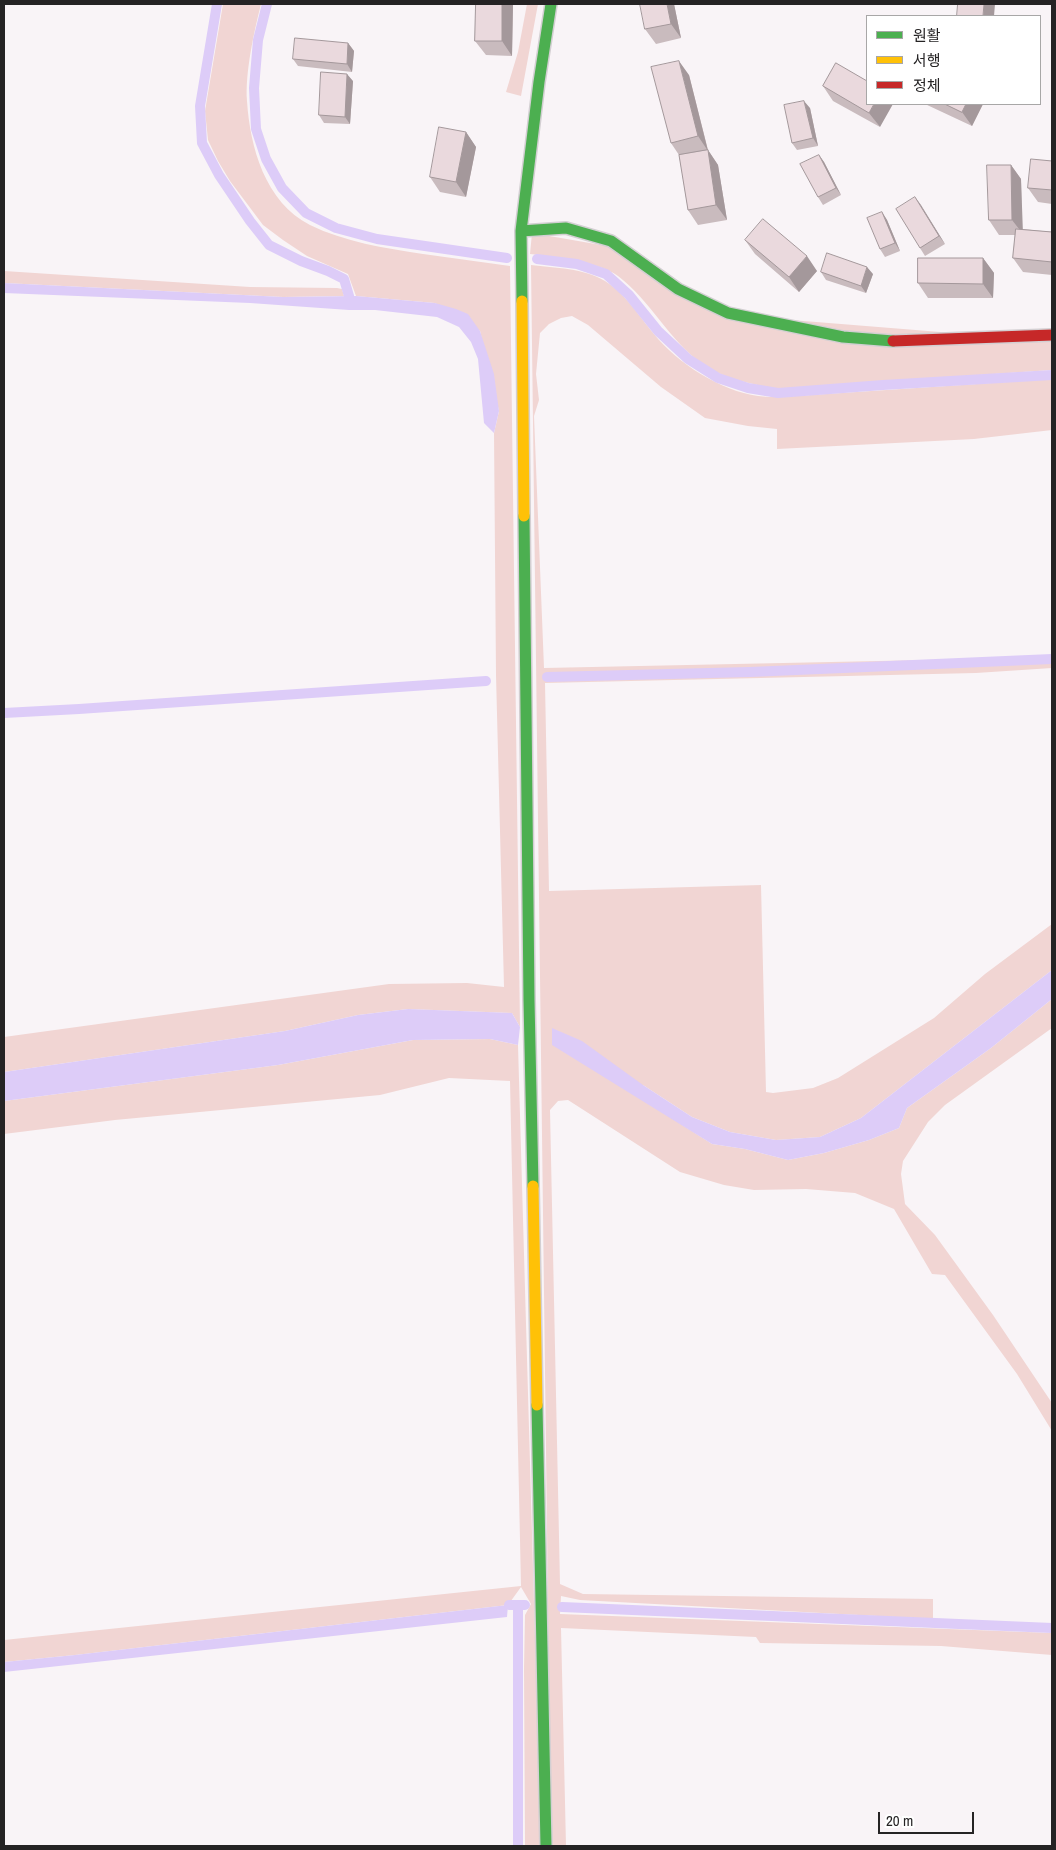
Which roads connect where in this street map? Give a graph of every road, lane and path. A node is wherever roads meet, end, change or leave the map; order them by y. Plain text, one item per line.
1 (551, 4) edge
2 (521, 230) junction
3 (1052, 335) edge
4 (546, 1846) edge

1 - 2 street
2 - 3 street
2 - 4 street

